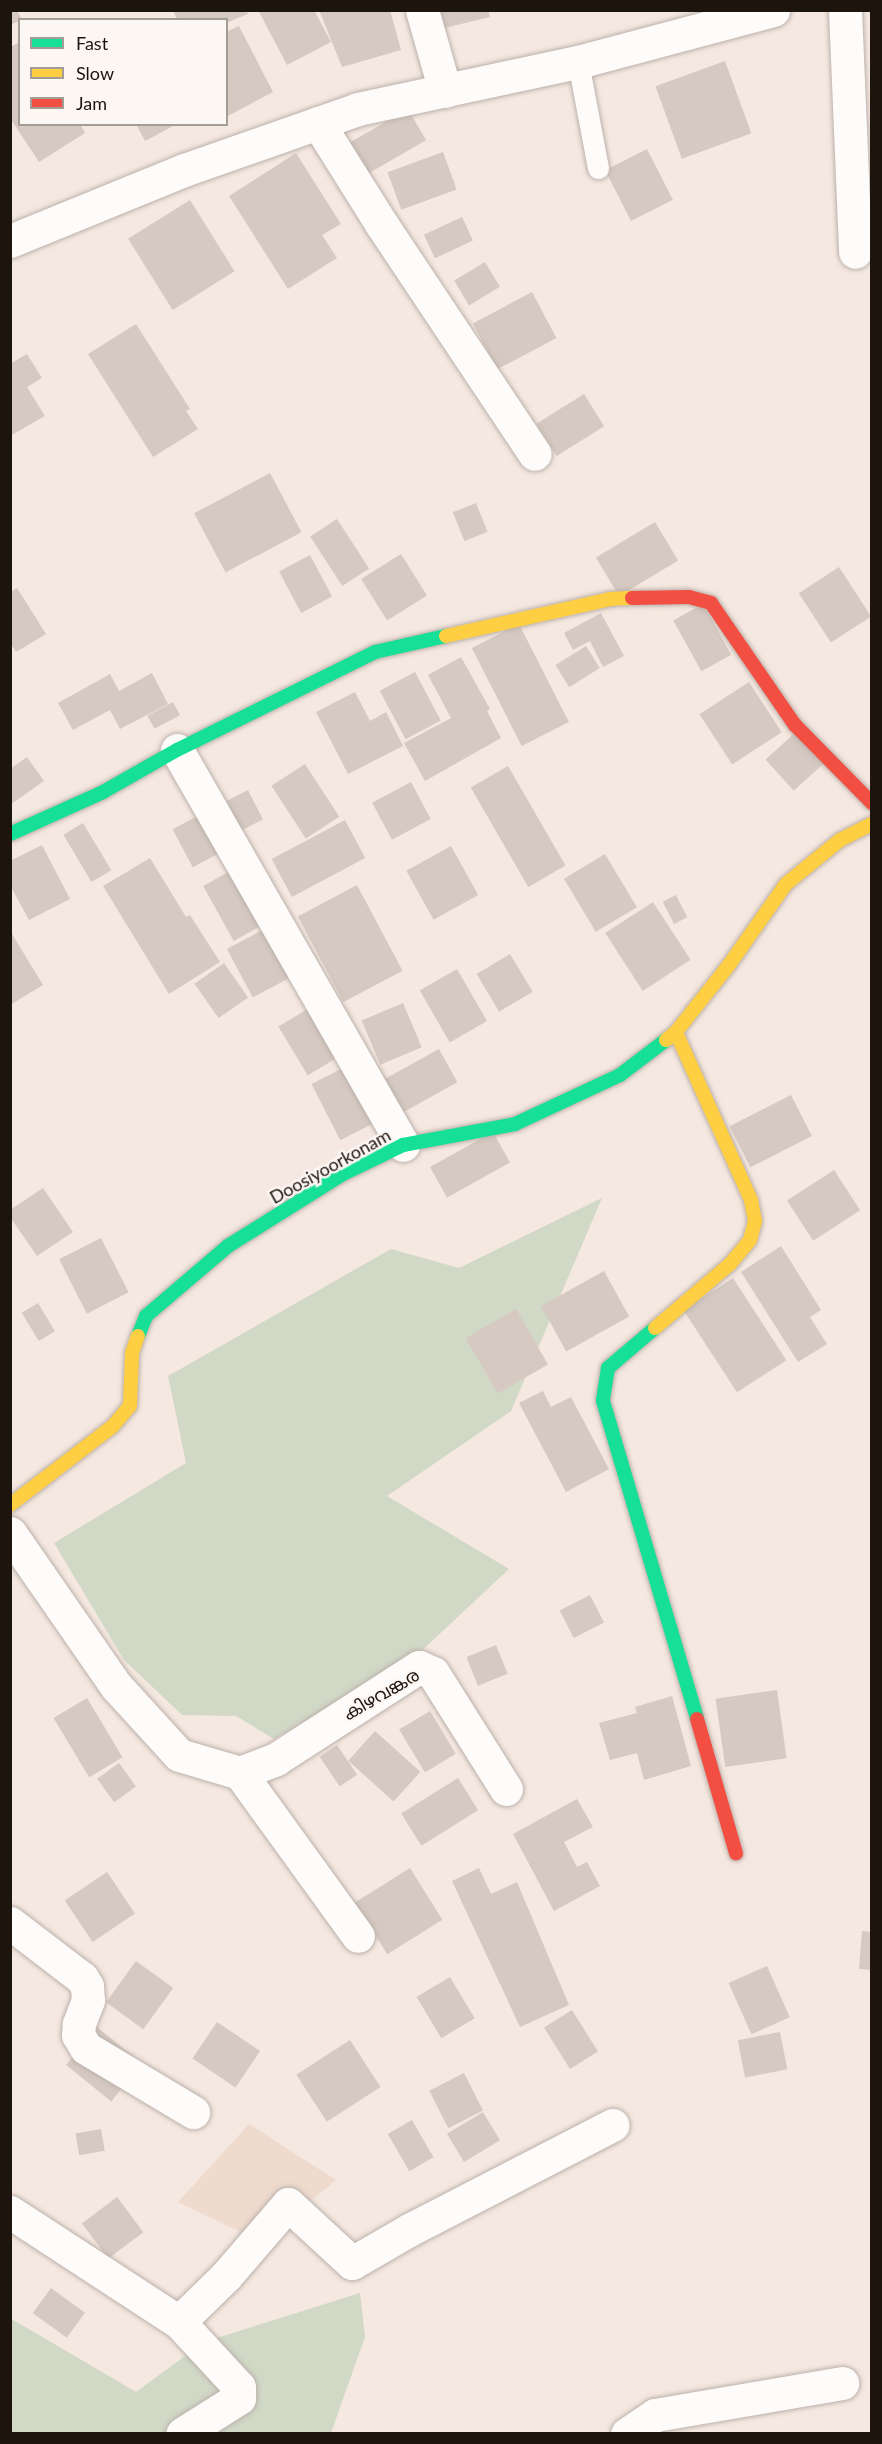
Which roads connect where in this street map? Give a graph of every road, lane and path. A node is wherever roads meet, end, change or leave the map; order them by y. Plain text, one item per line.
1 (422, 10) edge
2 (773, 10) edge
3 (844, 10) edge
4 (702, 19) edge
5 (578, 62) junction
6 (445, 91) junction
7 (318, 123) junction
8 (598, 168) dead end
9 (10, 241) edge
10 (855, 252) dead end
11 (535, 454) dead end
12 (177, 750) junction
13 (872, 803) edge
14 (872, 824) edge
15 (10, 834) edge
16 (676, 1032) junction
17 (403, 1145) junction
18 (10, 1505) edge
19 (10, 1533) edge
20 (240, 1773) junction
21 (506, 1789) dead end
22 (736, 1853) dead end
23 (10, 1923) edge
24 (358, 1936) dead end
25 (193, 2112) dead end
26 (612, 2125) dead end
27 (10, 2212) edge
28 (179, 2322) junction
29 (842, 2383) dead end
30 (182, 2433) edge
31 (627, 2433) edge

1 - 6 street
2 - 4 street
3 - 10 street
4 - 5 street
5 - 6 street
5 - 8 lane
6 - 7 street
7 - 9 street
7 - 11 street
12 - 13 street
12 - 15 street
12 - 17 street
14 - 16 street, Doosiyoorkonam
16 - 17 street, Doosiyoorkonam
16 - 22 street
17 - 18 street, Doosiyoorkonam
19 - 20 street
20 - 21 street, കിഴവങ്കര
20 - 24 street
23 - 25 street
26 - 28 street
27 - 28 street
28 - 30 street
29 - 31 street

